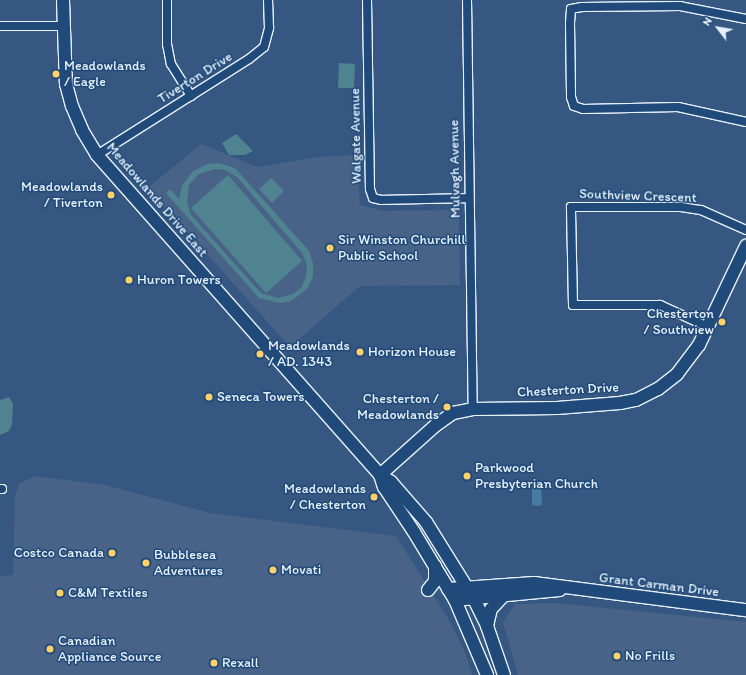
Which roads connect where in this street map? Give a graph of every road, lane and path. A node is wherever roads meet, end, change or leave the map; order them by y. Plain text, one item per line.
1 (63, 0) edge
2 (167, 0) edge
3 (268, 0) edge
4 (368, 0) edge
5 (467, 0) edge
6 (746, 20) edge
7 (0, 26) edge
8 (63, 26) junction
9 (191, 96) junction
10 (746, 122) edge
11 (97, 155) junction
12 (468, 198) junction
13 (746, 230) edge
14 (746, 246) edge
15 (708, 327) junction
16 (474, 409) junction
17 (380, 475) junction
18 (435, 565) junction
19 (466, 586) junction
20 (448, 589) junction
21 (569, 589) junction
22 (428, 590) dead end
23 (503, 596) junction
24 (474, 599) junction
25 (454, 600) junction
26 (746, 610) edge
27 (487, 626) junction
28 (487, 675) edge
29 (504, 675) edge

1 - 8 main road, Meadowlands Drive East
2 - 9 street
3 - 9 street, Tiverton Drive
4 - 12 street, Walgate Avenue
5 - 12 street, Mulvagh Avenue
6 - 10 street
7 - 8 street
8 - 11 main road, Meadowlands Drive East
9 - 11 street, Tiverton Drive
11 - 17 main road, Meadowlands Drive East
12 - 16 street, Mulvagh Avenue
13 - 15 street, Southview Crescent
14 - 15 main road, Chesterton Drive
15 - 16 main road, Chesterton Drive
16 - 17 main road, Chesterton Drive
17 - 18 main road, Meadowlands Drive East
17 - 19 main road, Meadowlands Drive East
18 - 20 main road, Meadowlands Drive East
18 - 22 main road
19 - 20 main road, Grant Carman Drive
19 - 21 main road, Grant Carman Drive
19 - 24 main road, Meadowlands Drive East
20 - 25 main road, Meadowlands Drive East
21 - 23 main road, Grant Carman Drive
21 - 26 main road, Grant Carman Drive
23 - 24 main road, Grant Carman Drive
23 - 27 main road
24 - 25 main road, Grant Carman Drive
24 - 27 main road, Meadowlands Drive East
25 - 28 main road, Meadowlands Drive East
27 - 29 main road, Meadowlands Drive East

